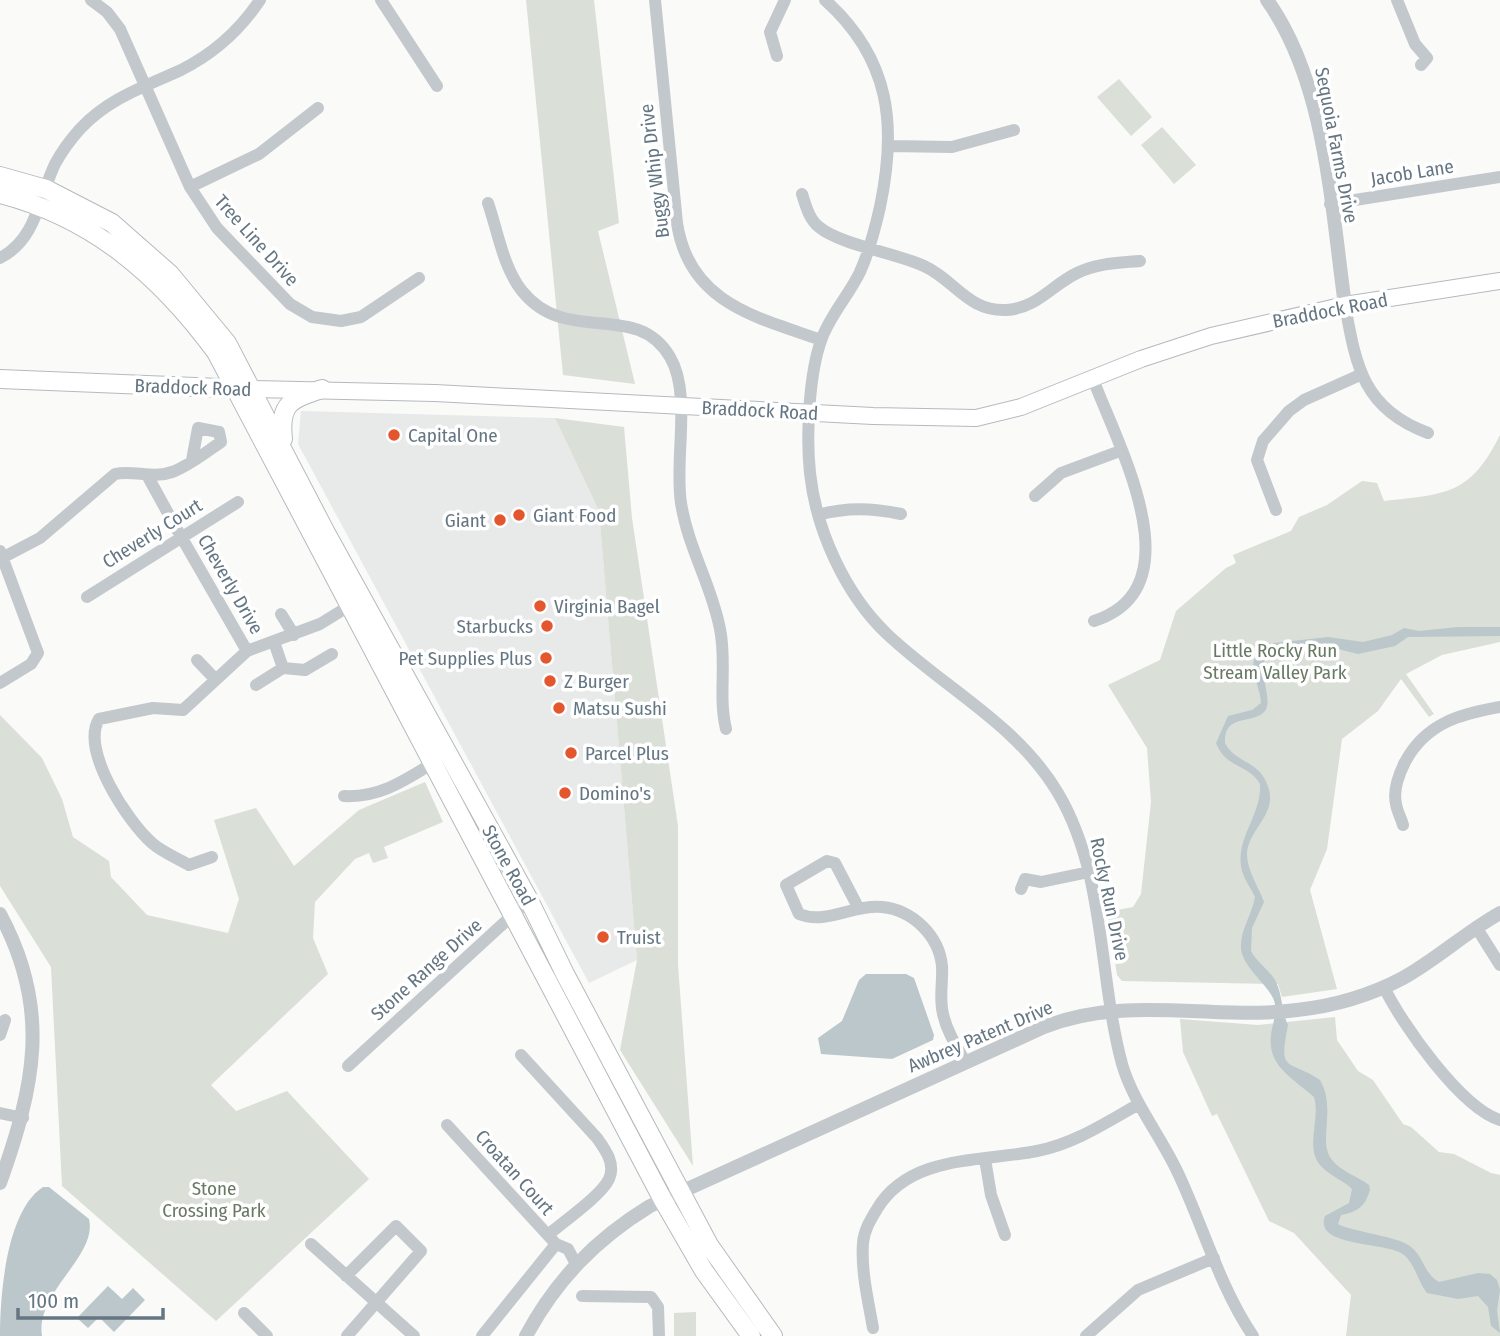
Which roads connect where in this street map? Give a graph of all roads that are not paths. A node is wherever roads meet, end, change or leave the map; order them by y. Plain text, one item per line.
1 (90, 0) edge
2 (260, 0) edge
3 (380, 0) edge
4 (655, 0) edge
5 (785, 0) edge
6 (825, 0) edge
7 (1268, 0) edge
8 (1397, 0) edge
9 (777, 56) dead end
10 (1424, 61) dead end
11 (146, 85) junction
12 (437, 86) dead end
13 (318, 108) dead end
14 (1014, 130) dead end
15 (890, 146) junction
16 (0, 176) edge
17 (1500, 177) edge
18 (190, 187) junction
19 (46, 189) junction
20 (0, 194) edge
21 (802, 194) dead end
22 (488, 203) dead end
23 (1330, 204) junction
24 (39, 208) junction
25 (869, 247) junction
26 (0, 258) edge
27 (1140, 261) dead end
28 (419, 278) dead end
29 (1500, 281) edge
30 (1345, 305) junction
31 (821, 340) junction
32 (1360, 375) junction
33 (0, 379) edge
34 (1093, 379) junction
35 (234, 388) junction
36 (254, 389) junction
37 (322, 389) junction
38 (680, 406) junction
39 (811, 412) junction
40 (1428, 433) dead end
41 (285, 449) junction
42 (1120, 451) junction
43 (192, 460) dead end
44 (147, 475) junction
45 (1035, 496) dead end
46 (238, 502) dead end
47 (1276, 510) dead end
48 (901, 514) dead end
49 (818, 515) junction
50 (175, 526) junction
51 (1, 556) edge
52 (87, 597) dead end
53 (356, 602) junction
54 (281, 614) dead end
55 (1094, 621) dead end
56 (294, 635) junction
57 (274, 642) junction
58 (247, 650) junction
59 (332, 654) dead end
60 (197, 660) dead end
61 (283, 668) junction
62 (215, 679) junction
63 (0, 683) edge
64 (256, 685) dead end
65 (1500, 707) edge
66 (726, 729) dead end
67 (433, 763) junction
68 (344, 796) dead end
69 (1404, 825) dead end
70 (212, 857) dead end
71 (1089, 872) junction
72 (1020, 888) dead end
73 (529, 900) junction
74 (858, 907) junction
75 (1500, 913) edge
76 (0, 914) edge
77 (515, 914) junction
78 (1476, 927) junction
79 (1500, 965) edge
80 (1384, 987) junction
81 (1111, 1012) junction
82 (5, 1020) dead end
83 (0, 1035) edge
84 (521, 1055) dead end
85 (966, 1063) junction
86 (348, 1066) dead end
87 (1139, 1104) junction
88 (0, 1113) edge
89 (23, 1118) junction
90 (1500, 1120) edge
91 (447, 1125) dead end
92 (985, 1159) junction
93 (0, 1183) edge
94 (682, 1192) junction
95 (663, 1200) junction
96 (1005, 1235) dead end
97 (552, 1239) junction
98 (311, 1244) dead end
99 (1214, 1258) junction
100 (576, 1264) junction
101 (346, 1276) junction
102 (582, 1296) dead end
103 (377, 1303) junction
104 (244, 1313) dead end
105 (873, 1328) dead end
106 (268, 1336) edge
107 (347, 1336) edge
108 (414, 1336) edge
109 (482, 1336) edge
110 (526, 1336) edge
111 (659, 1336) edge
112 (751, 1336) edge
113 (773, 1336) edge
114 (1086, 1336) edge
115 (1253, 1336) edge

1 - 11 street, Tree Line Drive
2 - 11 street
3 - 12 street
4 - 31 street, Buggy Whip Drive
5 - 9 street
6 - 15 street
7 - 23 street, Sequoia Farms Drive
8 - 10 street
11 - 18 street, Tree Line Drive
11 - 19 street
13 - 18 street
14 - 15 street
15 - 25 street
16 - 19 main road, Stone Road
17 - 23 street, Jacob Lane
18 - 28 street, Tree Line Drive
19 - 24 street
19 - 36 main road, Stone Road
20 - 24 main road, Stone Road
21 - 25 street
22 - 38 street
23 - 30 street, Sequoia Farms Drive
24 - 26 street
24 - 35 main road, Stone Road
25 - 27 street
25 - 31 street
29 - 30 main road, Braddock Road
30 - 32 street
30 - 34 main road, Braddock Road
31 - 39 street, Rocky Run Drive
32 - 40 street
32 - 47 street
33 - 35 main road, Braddock Road
34 - 39 main road, Braddock Road
34 - 42 street
35 - 36 main road, Braddock Road
35 - 53 main road, Stone Road
36 - 37 main road, Braddock Road
36 - 41 main road, Stone Road
37 - 38 main road, Braddock Road
37 - 41 main road
38 - 39 main road, Braddock Road
38 - 66 street
39 - 49 street, Rocky Run Drive
41 - 53 main road, Stone Road
42 - 45 street
42 - 55 street
43 - 44 street
44 - 50 street, Cheverly Drive
44 - 51 street
46 - 50 street, Cheverly Court
48 - 49 street
49 - 71 street, Rocky Run Drive
50 - 52 street, Cheverly Court
50 - 58 street, Cheverly Drive
51 - 63 street
53 - 56 street
53 - 67 main road, Stone Road
53 - 73 main road, Stone Road
54 - 56 street
56 - 57 street
57 - 58 street
57 - 61 street
58 - 62 street
59 - 61 street
60 - 62 street
61 - 64 street
62 - 70 street
65 - 69 street
67 - 68 street
67 - 77 main road, Stone Road
71 - 72 street
71 - 81 street, Rocky Run Drive
73 - 77 street, Stone Range Drive
73 - 94 main road, Stone Road
74 - 74 street
74 - 85 street
75 - 78 street, Awbrey Patent Drive
76 - 89 street
77 - 86 street, Stone Range Drive
77 - 95 main road, Stone Road
78 - 79 street
78 - 80 street, Awbrey Patent Drive
80 - 81 street, Awbrey Patent Drive
80 - 90 street
81 - 85 street, Awbrey Patent Drive
81 - 87 street, Rocky Run Drive
82 - 83 street
84 - 97 street
85 - 94 street, Awbrey Patent Drive
87 - 92 street
87 - 99 street, Rocky Run Drive
88 - 89 street
89 - 93 street
91 - 97 street, Croatan Court
92 - 96 street
92 - 105 street
94 - 95 street, Awbrey Patent Drive
94 - 113 main road, Stone Road
95 - 100 street, Awbrey Patent Drive
95 - 112 main road, Stone Road
97 - 100 street, Croatan Court
97 - 109 street
98 - 101 street
99 - 114 street
99 - 115 street, Rocky Run Drive
100 - 110 street, Awbrey Patent Drive
101 - 103 street
101 - 103 street
102 - 111 street
103 - 107 street
103 - 108 street
104 - 106 street

